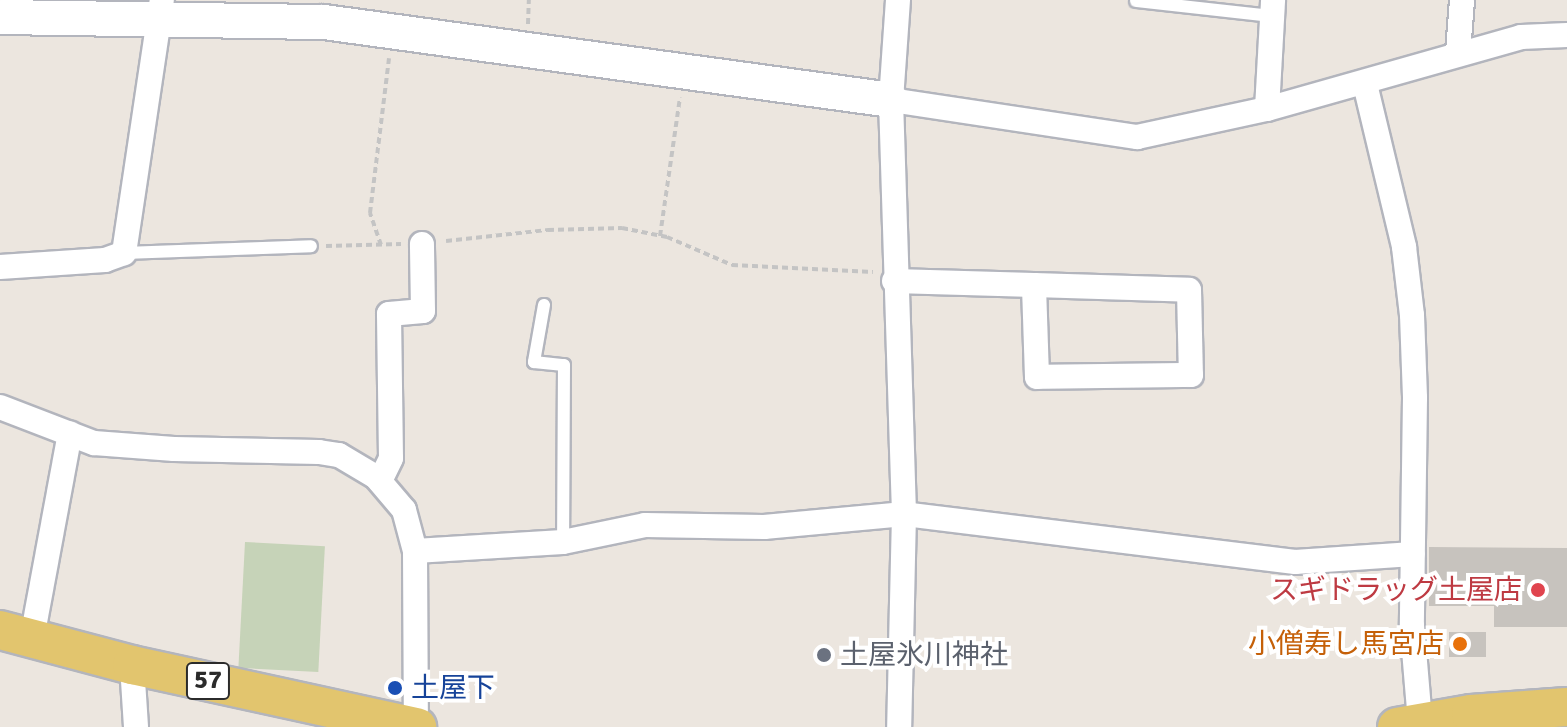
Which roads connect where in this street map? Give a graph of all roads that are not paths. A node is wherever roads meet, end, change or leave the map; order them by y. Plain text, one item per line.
1 (898, 0) edge
2 (1462, 0) edge
3 (1136, 1) edge
4 (1273, 8) edge
5 (162, 11) edge
6 (0, 17) edge
7 (1567, 35) edge
8 (1458, 52) junction
9 (1365, 84) junction
10 (891, 100) junction
11 (1267, 109) junction
12 (422, 244) road end
13 (311, 246) road end
14 (124, 253) junction
15 (0, 267) edge
16 (894, 276) junction
17 (1034, 285) junction
18 (544, 305) dead end
19 (0, 407) edge
20 (70, 433) junction
21 (380, 481) junction
22 (904, 514) junction
23 (563, 542) junction
24 (415, 551) junction
25 (1413, 554) junction
26 (16, 634) edge
27 (132, 665) junction
28 (1567, 707) edge
29 (1408, 724) edge
30 (136, 727) edge
31 (416, 727) edge
32 (899, 727) edge

1 - 10 street
2 - 8 street
3 - 4 lane
4 - 11 street
5 - 6 street
5 - 10 street
5 - 14 street
7 - 8 street
8 - 9 street
9 - 11 street
9 - 25 street
10 - 11 street
10 - 16 street
12 - 21 street
13 - 14 lane
14 - 15 street
16 - 17 street
16 - 22 street
17 - 17 street
18 - 23 lane
19 - 20 street
20 - 21 street
20 - 26 street
21 - 24 street
22 - 23 street
22 - 25 street
22 - 32 street
23 - 24 street
24 - 31 street
25 - 29 street
26 - 27 main road, 57
27 - 30 street
27 - 31 main road, 57
28 - 29 main road

